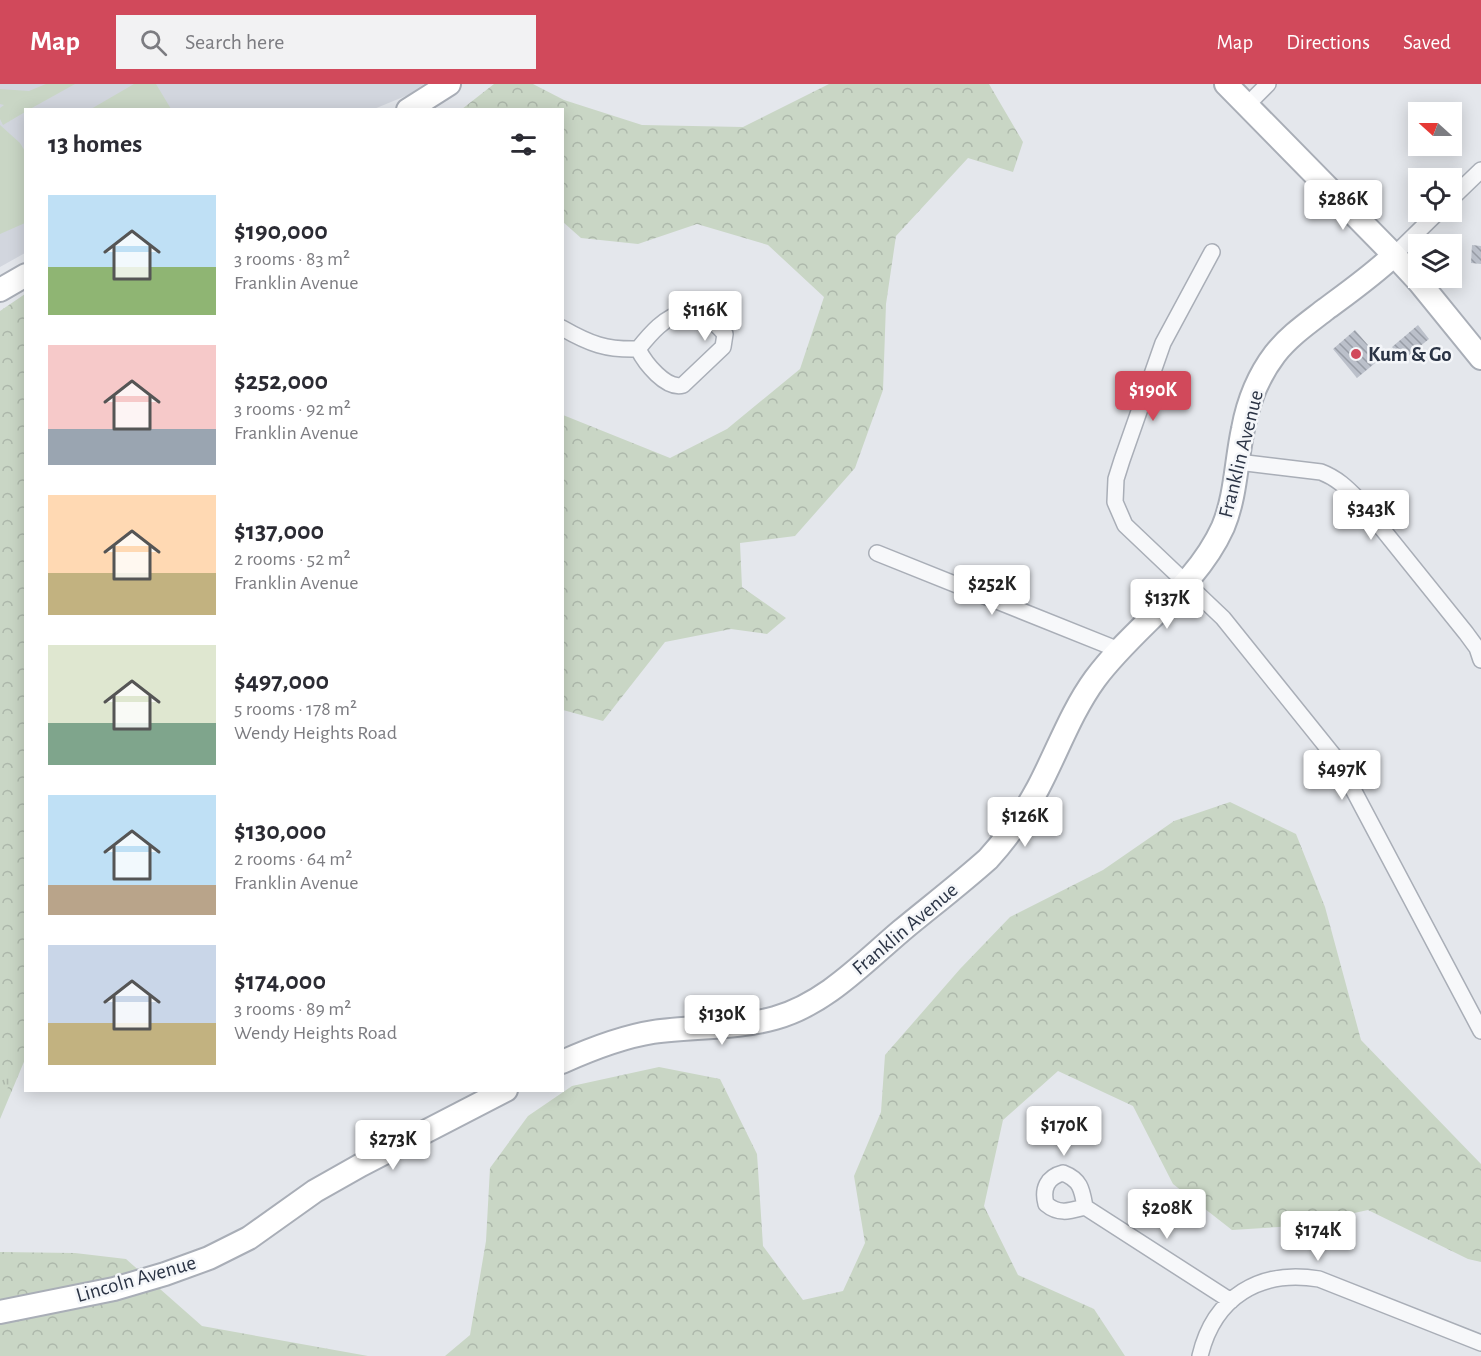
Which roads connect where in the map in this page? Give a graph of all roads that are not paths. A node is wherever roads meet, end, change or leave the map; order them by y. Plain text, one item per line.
1 (448, 84) edge
2 (1226, 84) edge
3 (1268, 84) edge
4 (1247, 105) junction
5 (411, 108) edge
6 (1481, 170) edge
7 (1462, 188) edge
8 (1428, 222) edge
9 (1212, 252) dead end
10 (1394, 255) junction
11 (24, 275) edge
12 (0, 290) edge
13 (564, 329) edge
14 (638, 349) junction
15 (1481, 358) edge
16 (1238, 462) junction
17 (877, 553) dead end
18 (1186, 582) junction
19 (1119, 650) junction
20 (1481, 660) edge
21 (1481, 1031) edge
22 (564, 1061) edge
23 (502, 1092) edge
24 (1085, 1207) dead end
25 (1231, 1301) junction
26 (0, 1312) edge
27 (1481, 1343) edge
28 (1200, 1356) edge

1 - 5 street
2 - 4 street
3 - 4 street
4 - 10 street
6 - 7 street
8 - 10 street, Franklin Avenue
9 - 18 street
10 - 15 street
10 - 16 street, Franklin Avenue
11 - 12 street
13 - 14 street
14 - 14 street
16 - 18 street, Franklin Avenue
16 - 20 street
17 - 19 street
18 - 19 street, Franklin Avenue
18 - 21 street
19 - 22 street, Franklin Avenue
23 - 26 street, Lincoln Avenue
24 - 25 street
25 - 27 street
25 - 28 street

